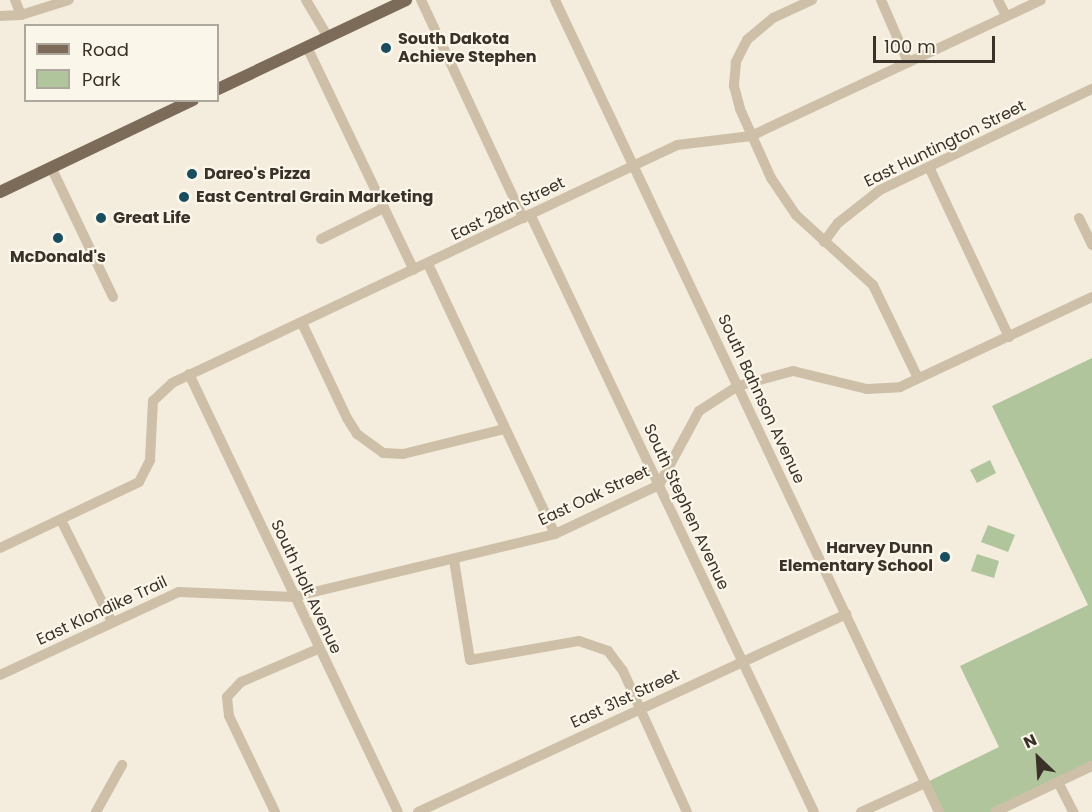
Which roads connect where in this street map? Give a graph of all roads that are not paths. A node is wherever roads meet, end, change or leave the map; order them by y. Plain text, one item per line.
1 (15, 0) edge
2 (69, 0) edge
3 (306, 0) edge
4 (406, 0) edge
5 (421, 0) edge
6 (555, 0) edge
7 (812, 0) edge
8 (880, 0) edge
9 (998, 0) edge
10 (1041, 0) edge
11 (21, 15) junction
12 (0, 16) edge
13 (1005, 16) junction
14 (328, 37) junction
15 (307, 47) junction
16 (908, 62) junction
17 (219, 89) edge
18 (1092, 89) edge
19 (189, 102) edge
20 (752, 136) junction
21 (634, 165) junction
22 (51, 167) junction
23 (929, 167) junction
24 (0, 192) edge
25 (384, 208) junction
26 (527, 216) junction
27 (1079, 218) dead end
28 (321, 239) dead end
29 (824, 242) junction
30 (1092, 245) edge
31 (428, 264) junction
32 (414, 270) junction
33 (113, 297) dead end
34 (1092, 297) edge
35 (302, 322) junction
36 (1009, 337) junction
37 (189, 374) junction
38 (918, 378) junction
39 (738, 386) junction
40 (505, 429) junction
41 (659, 485) junction
42 (61, 520) junction
43 (555, 534) junction
44 (0, 548) edge
45 (454, 560) junction
46 (293, 597) junction
47 (846, 614) junction
48 (112, 622) junction
49 (318, 649) junction
50 (742, 661) junction
51 (0, 675) edge
52 (639, 709) junction
53 (122, 765) dead end
54 (1092, 766) edge
55 (1058, 782) junction
56 (925, 783) junction
57 (96, 812) edge
58 (274, 812) edge
59 (398, 812) edge
60 (418, 812) edge
61 (687, 812) edge
62 (814, 812) edge
63 (861, 812) edge
64 (939, 812) edge
65 (995, 812) edge
66 (1072, 812) edge

1 - 11 street
2 - 11 street
3 - 14 street
4 - 14 main road
5 - 26 street, South Stephen Avenue
6 - 21 street, South Bahnson Avenue
7 - 20 street
8 - 16 street
9 - 13 street
10 - 13 street, East 28th Street
11 - 12 street
13 - 16 street, East 28th Street
14 - 15 main road
15 - 17 main road
15 - 25 street
16 - 20 street, East 28th Street
18 - 23 street, East Huntington Street
19 - 22 main road
20 - 21 street, East 28th Street
20 - 29 street
21 - 26 street, East 28th Street
21 - 39 street, South Bahnson Avenue
22 - 24 main road
22 - 33 street
23 - 29 street, East Huntington Street
23 - 36 street
25 - 28 street
25 - 32 street
26 - 31 street, East 28th Street
26 - 41 street, South Stephen Avenue
27 - 30 street
29 - 38 street
31 - 32 street, East 28th Street
31 - 40 street
32 - 35 street, East 28th Street
34 - 36 street, East Oak Street
35 - 37 street, East 28th Street
35 - 40 street
36 - 38 street, East Oak Street
37 - 42 street, East 28th Street
37 - 46 street, South Holt Avenue
38 - 39 street, East Oak Street
39 - 41 street, East Oak Street
39 - 47 street, South Bahnson Avenue
40 - 43 street
41 - 43 street, East Oak Street
41 - 50 street, South Stephen Avenue
42 - 44 street
42 - 48 street
43 - 45 street, East Oak Street
45 - 46 street, East Oak Street
45 - 52 street
46 - 48 street, East Klondike Trail
46 - 49 street, South Holt Avenue
47 - 50 street, East 31st Street
47 - 56 street, South Bahnson Avenue
48 - 51 street, East Klondike Trail
49 - 58 street
49 - 59 street, South Holt Avenue
50 - 52 street, East 31st Street
50 - 62 street, South Stephen Avenue
52 - 60 street, East 31st Street
52 - 61 street
53 - 57 street
54 - 55 street
55 - 65 street
55 - 66 street
56 - 63 street
56 - 64 street, South Bahnson Avenue

